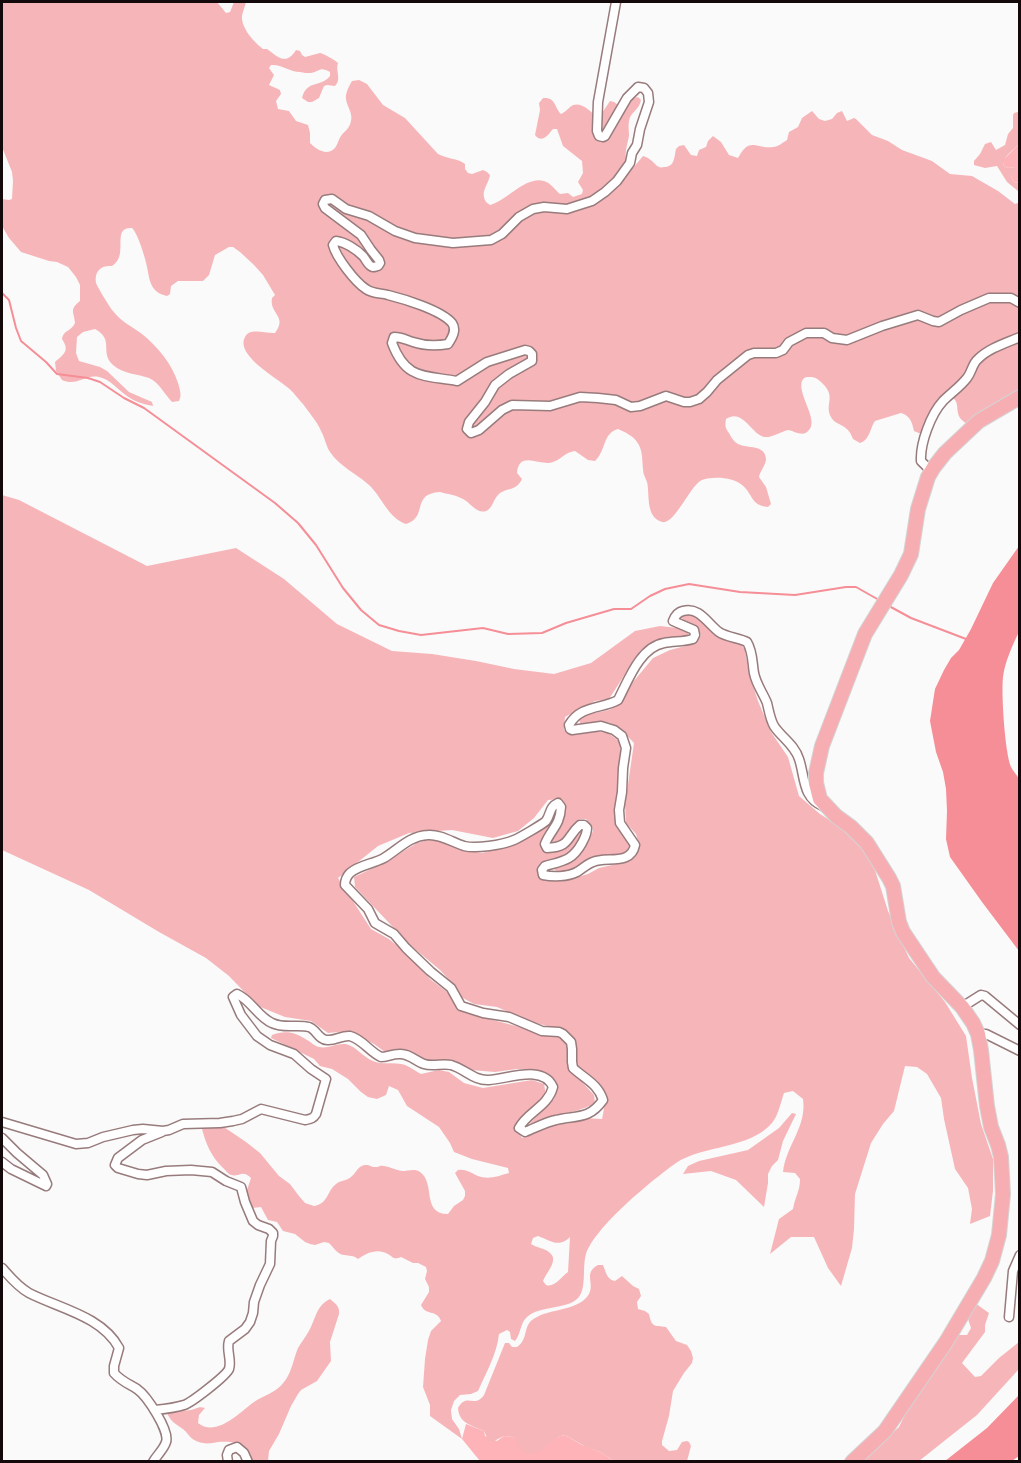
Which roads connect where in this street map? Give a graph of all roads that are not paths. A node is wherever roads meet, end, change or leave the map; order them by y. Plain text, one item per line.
1 (616, 2) edge
2 (1020, 303) edge
3 (1020, 337) edge
4 (1020, 397) edge
5 (934, 467) junction
6 (829, 807) junction
7 (963, 1007) junction
8 (1020, 1025) edge
9 (978, 1034) junction
10 (1020, 1051) edge
11 (2, 1122) edge
12 (164, 1131) junction
13 (2, 1138) edge
14 (2, 1162) edge
15 (1020, 1255) edge
16 (2, 1268) edge
17 (1009, 1317) dead end
18 (155, 1410) junction
19 (153, 1461) edge
20 (228, 1461) edge
21 (248, 1461) edge
22 (852, 1461) edge

1 - 2 street
3 - 5 street
4 - 5 highway
5 - 6 highway
6 - 7 highway
6 - 12 street
7 - 8 street
7 - 9 highway
9 - 10 street
9 - 22 highway
11 - 12 street
12 - 18 street
13 - 14 street
15 - 17 street
16 - 18 street
18 - 19 street
20 - 21 street

